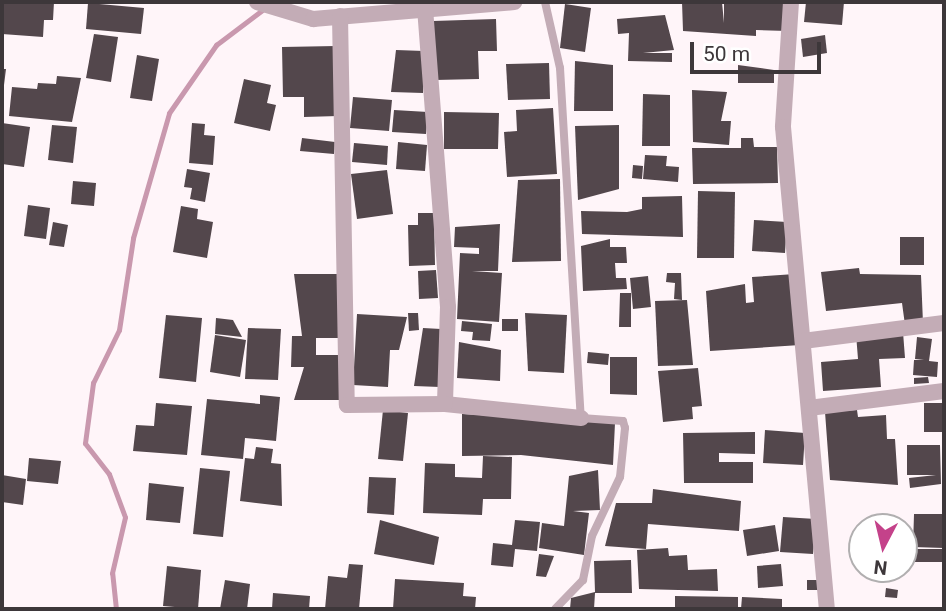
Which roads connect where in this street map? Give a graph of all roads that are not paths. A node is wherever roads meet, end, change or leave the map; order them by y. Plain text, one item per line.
1 (257, 2) edge
2 (514, 2) edge
3 (545, 2) edge
4 (791, 2) edge
5 (425, 8) junction
6 (340, 16) junction
7 (944, 323) edge
8 (803, 341) junction
9 (944, 391) edge
10 (445, 404) junction
11 (808, 408) junction
12 (581, 418) junction
13 (555, 609) edge
14 (827, 609) edge

1 - 6 street
2 - 5 street
3 - 12 lane
4 - 8 street
5 - 6 street
5 - 10 street
6 - 10 street
7 - 8 street
8 - 11 street
9 - 11 street
10 - 12 street
11 - 14 street
12 - 13 lane

